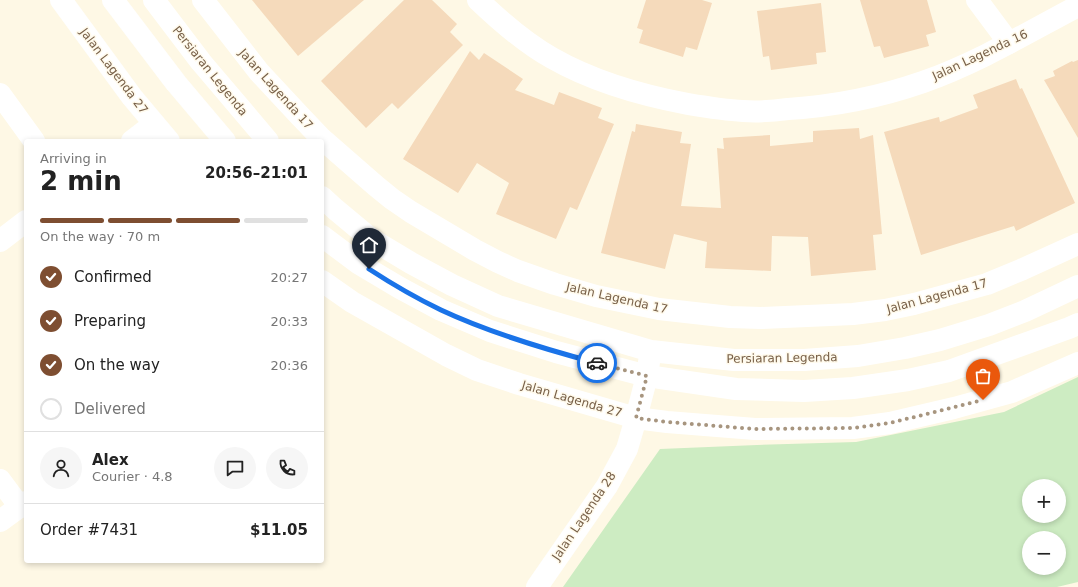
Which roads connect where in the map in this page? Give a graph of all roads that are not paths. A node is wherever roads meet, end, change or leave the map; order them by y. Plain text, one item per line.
1 (61, 0) edge
2 (113, 0) edge
3 (154, 0) edge
4 (203, 0) edge
5 (478, 0) edge
6 (977, 0) edge
7 (1078, 6) edge
8 (1009, 43) junction
9 (0, 94) edge
10 (154, 124) junction
11 (33, 139) edge
12 (135, 139) edge
13 (167, 139) edge
14 (223, 139) edge
15 (266, 139) edge
16 (323, 139) edge
17 (324, 140) edge
18 (324, 199) edge
19 (24, 223) edge
20 (324, 238) edge
21 (0, 241) edge
22 (1078, 244) edge
23 (324, 282) edge
24 (1078, 286) edge
25 (1078, 324) edge
26 (651, 351) junction
27 (1078, 363) edge
28 (647, 376) junction
29 (636, 418) junction
30 (0, 480) edge
31 (23, 505) edge
32 (0, 521) edge
33 (537, 587) edge

1 - 10 street, Jalan Lagenda 27
2 - 14 street
3 - 15 street, Persiaran Legenda
4 - 16 street, Jalan Lagenda 17
5 - 8 street, Jalan Lagenda 16
6 - 8 street
7 - 8 street, Jalan Lagenda 16
9 - 11 street
10 - 12 street
10 - 13 street, Jalan Lagenda 27
17 - 22 street, Jalan Lagenda 17
18 - 26 street, Persiaran Legenda
19 - 21 street
20 - 28 street
23 - 29 street, Jalan Lagenda 27
24 - 26 street, Persiaran Legenda
25 - 28 street
26 - 28 street, Jalan Lagenda 28
27 - 29 street, Jalan Lagenda 27
28 - 29 street, Jalan Lagenda 28
29 - 33 street, Jalan Lagenda 28
30 - 31 street
31 - 32 street

